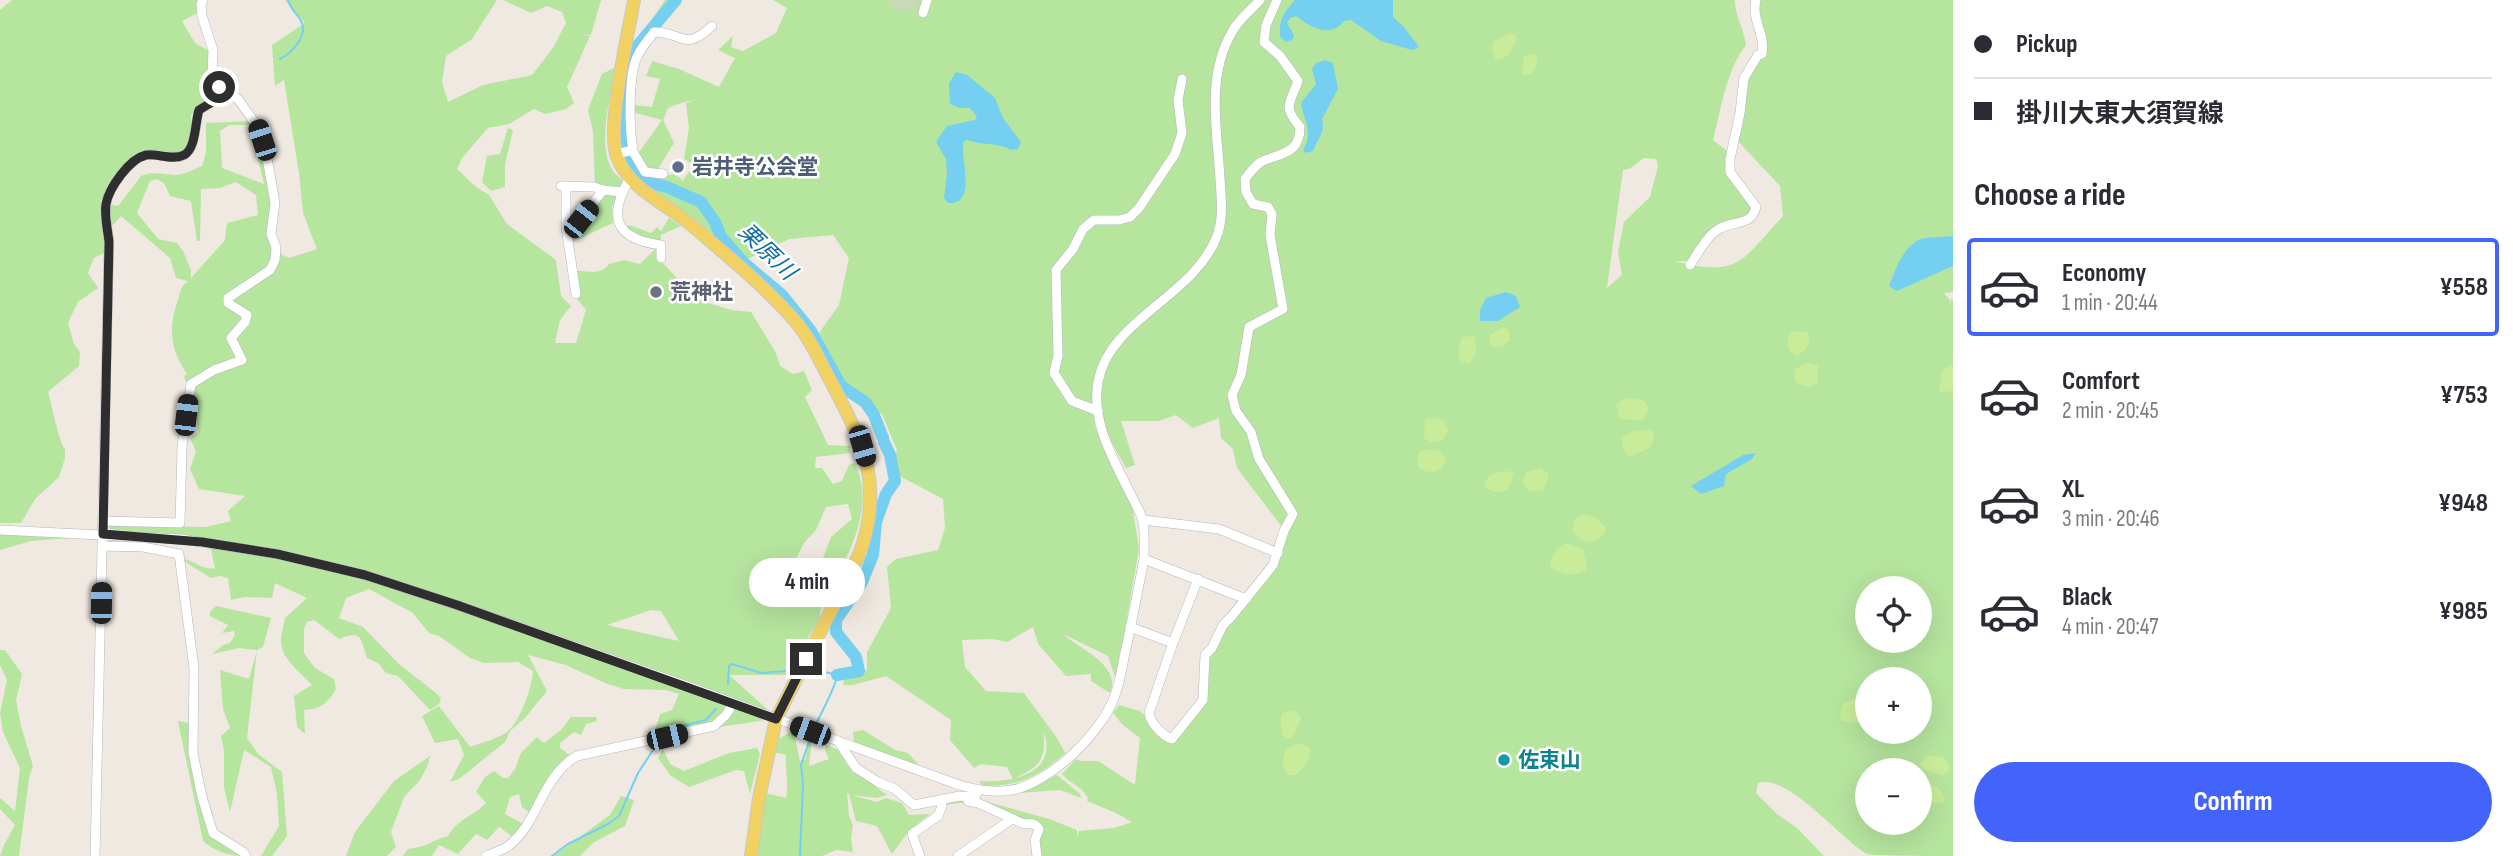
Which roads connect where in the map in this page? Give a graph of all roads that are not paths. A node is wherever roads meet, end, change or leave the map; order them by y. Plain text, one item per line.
1 (203, 0) edge
2 (634, 0) edge
3 (927, 0) edge
4 (1260, 0) edge
5 (1277, 0) edge
6 (1756, 0) edge
7 (923, 13) dead end
8 (712, 26) dead end
9 (632, 52) junction
10 (1182, 79) dead end
11 (227, 93) junction
12 (627, 152) junction
13 (663, 174) dead end
14 (630, 178) junction
15 (603, 190) junction
16 (622, 192) junction
17 (566, 227) junction
18 (661, 258) dead end
19 (1690, 265) dead end
20 (576, 294) dead end
21 (1098, 411) junction
22 (1143, 520) junction
23 (103, 521) junction
24 (0, 530) edge
25 (103, 534) junction
26 (103, 546) junction
27 (1278, 553) junction
28 (1144, 559) junction
29 (1198, 579) junction
30 (1246, 599) junction
31 (1130, 627) junction
32 (1173, 643) junction
33 (733, 703) junction
34 (776, 719) junction
35 (838, 741) junction
36 (978, 790) junction
37 (941, 803) junction
38 (1012, 819) junction
39 (95, 856) edge
40 (246, 856) edge
41 (486, 856) edge
42 (751, 856) edge
43 (920, 856) edge
44 (958, 856) edge
45 (1037, 856) edge

1 - 11 street
2 - 9 main road
3 - 7 street
4 - 21 street
5 - 27 street
6 - 19 street
8 - 9 street
9 - 12 street
9 - 12 main road
10 - 21 street
11 - 23 street
11 - 23 street
12 - 13 street
12 - 14 main road
14 - 16 street
14 - 34 main road
15 - 16 street
15 - 17 street
15 - 17 street
16 - 18 street
17 - 20 street
21 - 22 street
22 - 27 street
22 - 28 street
23 - 25 street
24 - 25 street
25 - 26 street
25 - 33 street
26 - 39 street
26 - 40 street
27 - 30 street
28 - 29 street
28 - 31 street
29 - 30 street
29 - 32 street
30 - 32 street
31 - 32 street
31 - 36 street
33 - 34 street
33 - 41 street
34 - 35 street
34 - 42 main road
35 - 36 street
35 - 37 street
36 - 37 street
37 - 38 street
37 - 43 street
38 - 44 street
38 - 45 street

